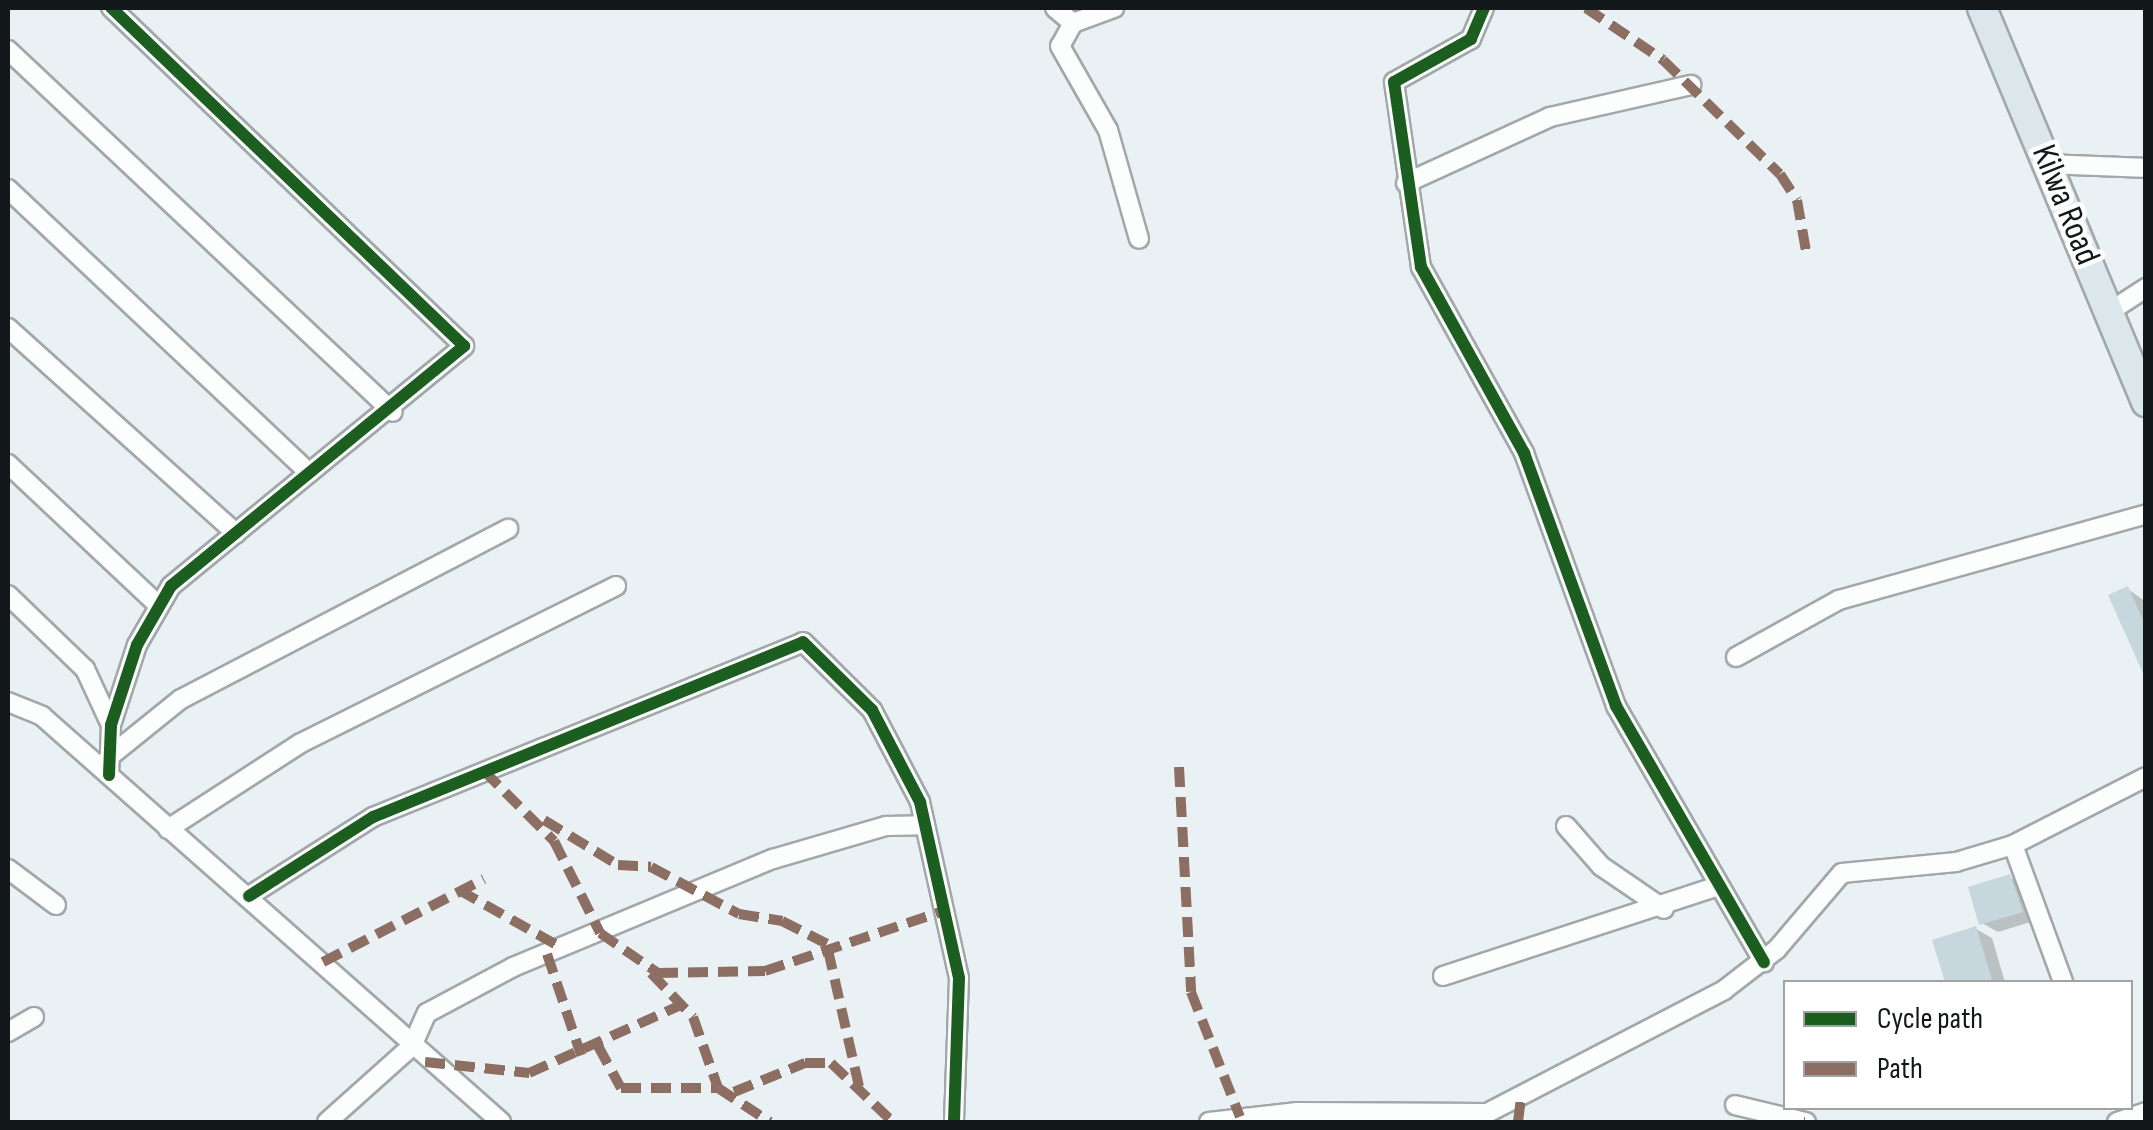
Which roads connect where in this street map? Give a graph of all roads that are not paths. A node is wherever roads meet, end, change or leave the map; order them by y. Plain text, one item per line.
1 (111, 8) edge
2 (1056, 8) edge
3 (1114, 8) edge
4 (1484, 8) edge
5 (1982, 8) edge
6 (1074, 23) junction
7 (8, 50) edge
8 (1691, 86) dead end
9 (2048, 164) junction
10 (2146, 168) edge
11 (1406, 183) junction
12 (8, 189) edge
13 (1139, 238) dead end
14 (2146, 288) edge
15 (2109, 312) junction
16 (8, 328) edge
17 (2146, 402) edge
18 (393, 412) junction
19 (8, 464) edge
20 (310, 473) junction
21 (2146, 514) edge
22 (508, 530) dead end
23 (236, 533) junction
24 (616, 586) dead end
25 (8, 595) edge
26 (157, 604) junction
27 (1736, 657) dead end
28 (12, 708) edge
29 (111, 725) junction
30 (109, 766) junction
31 (2146, 777) edge
32 (925, 825) junction
33 (1566, 826) dead end
34 (168, 829) junction
35 (2013, 845) junction
36 (8, 870) edge
37 (1719, 886) junction
38 (248, 896) junction
39 (56, 906) dead end
40 (1664, 909) junction
41 (1764, 962) junction
42 (1443, 976) dead end
43 (2062, 980) edge
44 (34, 1017) dead end
45 (8, 1032) edge
46 (412, 1046) junction
47 (1735, 1106) dead end
48 (2146, 1112) edge
49 (1430, 1120) edge
50 (327, 1122) edge
51 (501, 1122) edge
52 (954, 1122) edge
53 (1209, 1122) edge
54 (1806, 1122) edge
55 (2115, 1122) edge

1 - 18 street
2 - 6 street
3 - 6 street
4 - 11 street
5 - 9 highway, Kilwa Road
6 - 13 street
7 - 18 street
8 - 11 street
9 - 10 street
9 - 15 highway, Kilwa Road
11 - 37 street
12 - 20 street
14 - 15 street
15 - 17 highway, Kilwa Road
16 - 23 street
18 - 20 street
19 - 26 street
20 - 23 street
21 - 27 street
22 - 30 street
23 - 26 street
24 - 34 street
25 - 29 street
26 - 29 street
28 - 30 street
29 - 30 street
30 - 34 street
31 - 35 street
32 - 38 street
32 - 46 street
32 - 52 street
33 - 40 street
34 - 38 street
35 - 41 street
35 - 43 street
36 - 39 street
37 - 40 street
37 - 41 street
38 - 46 street
40 - 42 street
41 - 49 street
44 - 45 street
46 - 50 street
46 - 51 street
47 - 54 street
48 - 55 street
49 - 53 street

